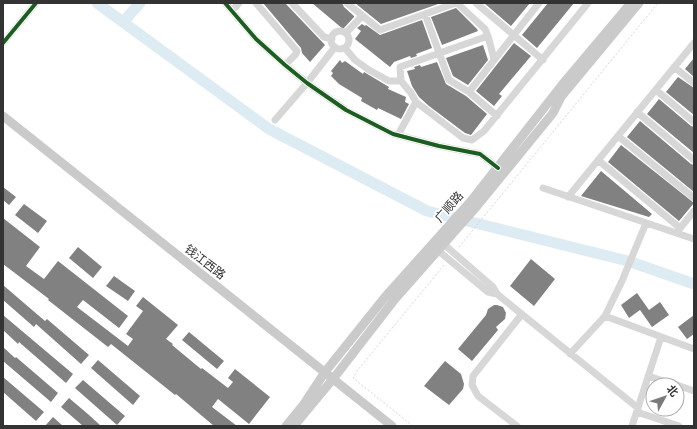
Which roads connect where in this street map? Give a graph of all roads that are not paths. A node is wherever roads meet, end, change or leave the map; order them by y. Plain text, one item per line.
1 (36, 3) edge
2 (225, 3) edge
3 (239, 3) edge
4 (256, 3) edge
5 (292, 3) edge
6 (347, 3) edge
7 (457, 3) edge
8 (476, 3) edge
9 (539, 3) edge
10 (588, 3) edge
11 (631, 3) edge
12 (639, 3) edge
13 (232, 10) junction
14 (468, 13) junction
15 (425, 14) junction
16 (362, 16) junction
17 (346, 33) junction
18 (488, 36) junction
19 (513, 36) junction
20 (332, 39) junction
21 (3, 43) edge
22 (694, 43) edge
23 (335, 47) junction
24 (345, 48) junction
25 (439, 53) junction
26 (494, 59) junction
27 (543, 60) junction
28 (285, 65) junction
29 (674, 67) junction
30 (401, 81) junction
31 (307, 83) junction
32 (694, 83) edge
33 (656, 90) junction
34 (468, 92) junction
35 (416, 102) junction
36 (637, 112) junction
37 (3, 116) edge
38 (497, 116) junction
39 (275, 120) dead end
40 (694, 122) edge
41 (398, 135) junction
42 (618, 136) junction
43 (598, 160) junction
44 (694, 160) edge
45 (498, 168) junction
46 (543, 188) dead end
47 (568, 197) junction
48 (694, 198) edge
49 (474, 204) junction
50 (694, 211) edge
51 (646, 223) junction
52 (678, 231) junction
53 (694, 239) edge
54 (438, 245) junction
55 (497, 294) junction
56 (522, 314) junction
57 (605, 316) junction
58 (661, 337) junction
59 (694, 348) edge
60 (570, 354) junction
61 (325, 372) junction
62 (648, 376) junction
63 (651, 377) edge
64 (333, 379) junction
65 (638, 410) junction
66 (286, 426) edge
67 (294, 426) edge
68 (392, 426) edge
69 (517, 426) edge
70 (632, 426) edge
71 (679, 426) edge

1 - 21 street
2 - 13 street
3 - 13 street
4 - 28 street
5 - 20 street
6 - 16 street
7 - 14 street
7 - 15 street
8 - 14 street
8 - 19 street
9 - 19 street
10 - 27 street
11 - 45 main road, 广顺路
12 - 49 main road, 广顺路
13 - 28 street
14 - 18 street
15 - 16 street
15 - 25 street
16 - 17 street
17 - 20 street
17 - 24 street
18 - 25 street
18 - 26 street
19 - 26 street
19 - 27 street
20 - 23 street
22 - 29 street
23 - 24 street
23 - 31 street
24 - 30 street
25 - 30 street
25 - 34 street
26 - 34 street
27 - 38 street
28 - 31 street
29 - 32 street
29 - 33 street
30 - 35 street
31 - 39 street
31 - 41 street
33 - 36 street
33 - 40 street
34 - 38 street
35 - 38 street
35 - 41 street
36 - 42 street
36 - 44 street
37 - 61 main road, 钱江西路
41 - 45 street
42 - 43 street
42 - 48 street
43 - 47 street
43 - 52 street
45 - 49 main road, 广顺路
46 - 47 street
47 - 51 street
49 - 54 main road, 广顺路
50 - 52 street
51 - 52 street
51 - 57 street
52 - 53 street
54 - 55 street
54 - 55 street
54 - 61 main road, 广顺路
54 - 64 main road, 广顺路
55 - 56 street
56 - 60 street
56 - 69 street
57 - 58 street
57 - 60 street
58 - 59 street
58 - 62 street
60 - 65 street
61 - 64 main road, 钱江西路
61 - 66 main road, 广顺路
62 - 63 street
62 - 65 street
64 - 67 main road, 广顺路
64 - 68 main road, 钱江西路
65 - 70 street
65 - 71 street

